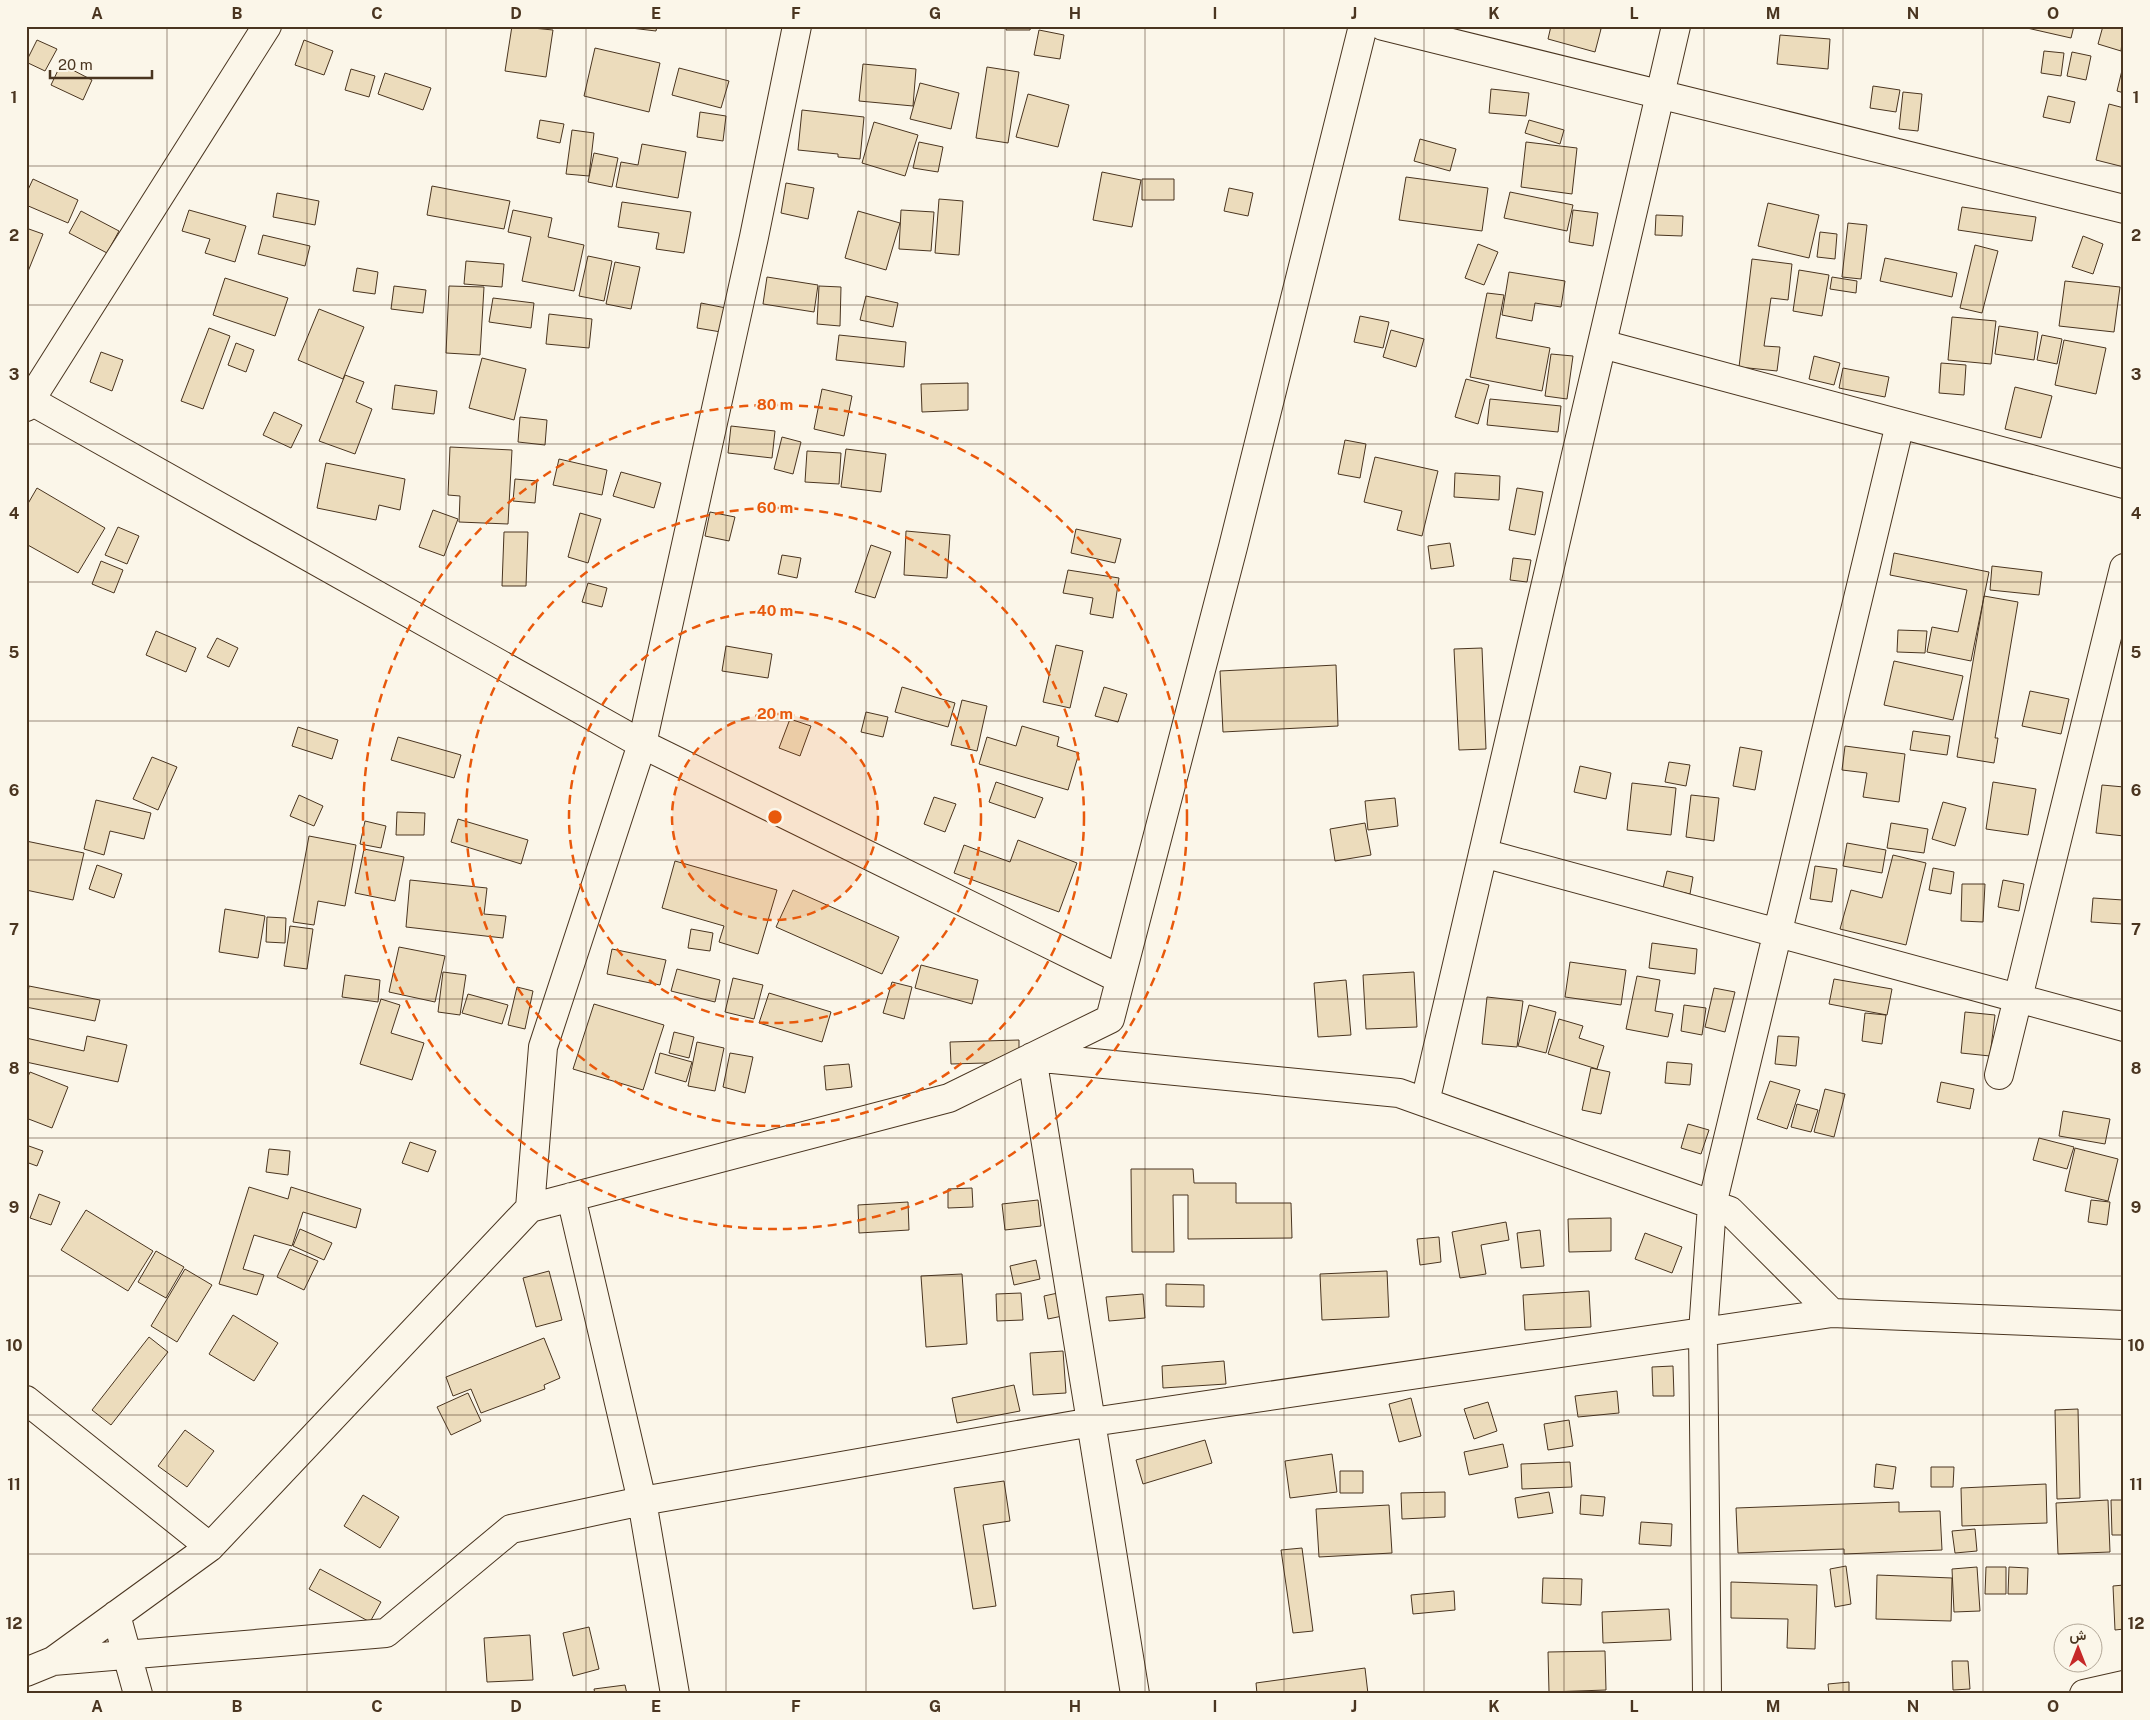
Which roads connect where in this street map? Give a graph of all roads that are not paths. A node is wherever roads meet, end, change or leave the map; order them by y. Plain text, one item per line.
1 (268, 26) edge
2 (797, 26) edge
3 (1363, 26) edge
4 (1383, 26) edge
5 (1676, 26) edge
6 (1659, 94) junction
7 (2124, 209) edge
8 (1602, 344) junction
9 (28, 402) edge
10 (1900, 424) junction
11 (2124, 484) edge
12 (2124, 568) edge
13 (642, 744) junction
14 (1483, 854) junction
15 (1778, 933) junction
16 (1120, 979) junction
17 (2018, 999) junction
18 (2124, 1027) edge
19 (1032, 1057) junction
20 (1999, 1075) dead end
21 (1424, 1102) junction
22 (571, 1197) junction
23 (1712, 1205) junction
24 (530, 1208) junction
25 (1832, 1313) junction
26 (2124, 1325) edge
27 (1703, 1332) junction
28 (26, 1400) edge
29 (1092, 1422) junction
30 (642, 1501) junction
31 (210, 1547) junction
32 (116, 1615) junction
33 (128, 1655) junction
34 (53, 1661) junction
35 (26, 1672) edge
36 (2124, 1685) edge
37 (138, 1694) edge
38 (675, 1694) edge
39 (1135, 1694) edge
40 (1707, 1694) edge
41 (2084, 1694) edge

1 - 9 street
2 - 13 street
3 - 16 street
4 - 6 street
5 - 6 street
6 - 7 street
6 - 8 street
8 - 10 street
8 - 14 street
9 - 13 street
10 - 11 street
10 - 15 street
12 - 17 street
13 - 16 street
13 - 24 street
14 - 15 street
14 - 21 street
15 - 17 street
15 - 23 street
16 - 19 street
17 - 18 street
17 - 20 street
19 - 21 street
19 - 22 street
19 - 29 street
21 - 23 street
22 - 24 street
22 - 30 street
23 - 25 street
23 - 27 street
24 - 31 street
25 - 26 street
25 - 27 street
27 - 29 street
27 - 40 street
28 - 31 street
29 - 30 street
29 - 39 street
30 - 33 street
30 - 38 street
31 - 32 street
32 - 33 street
32 - 34 street
33 - 34 street
33 - 37 street
34 - 35 street
36 - 41 street

